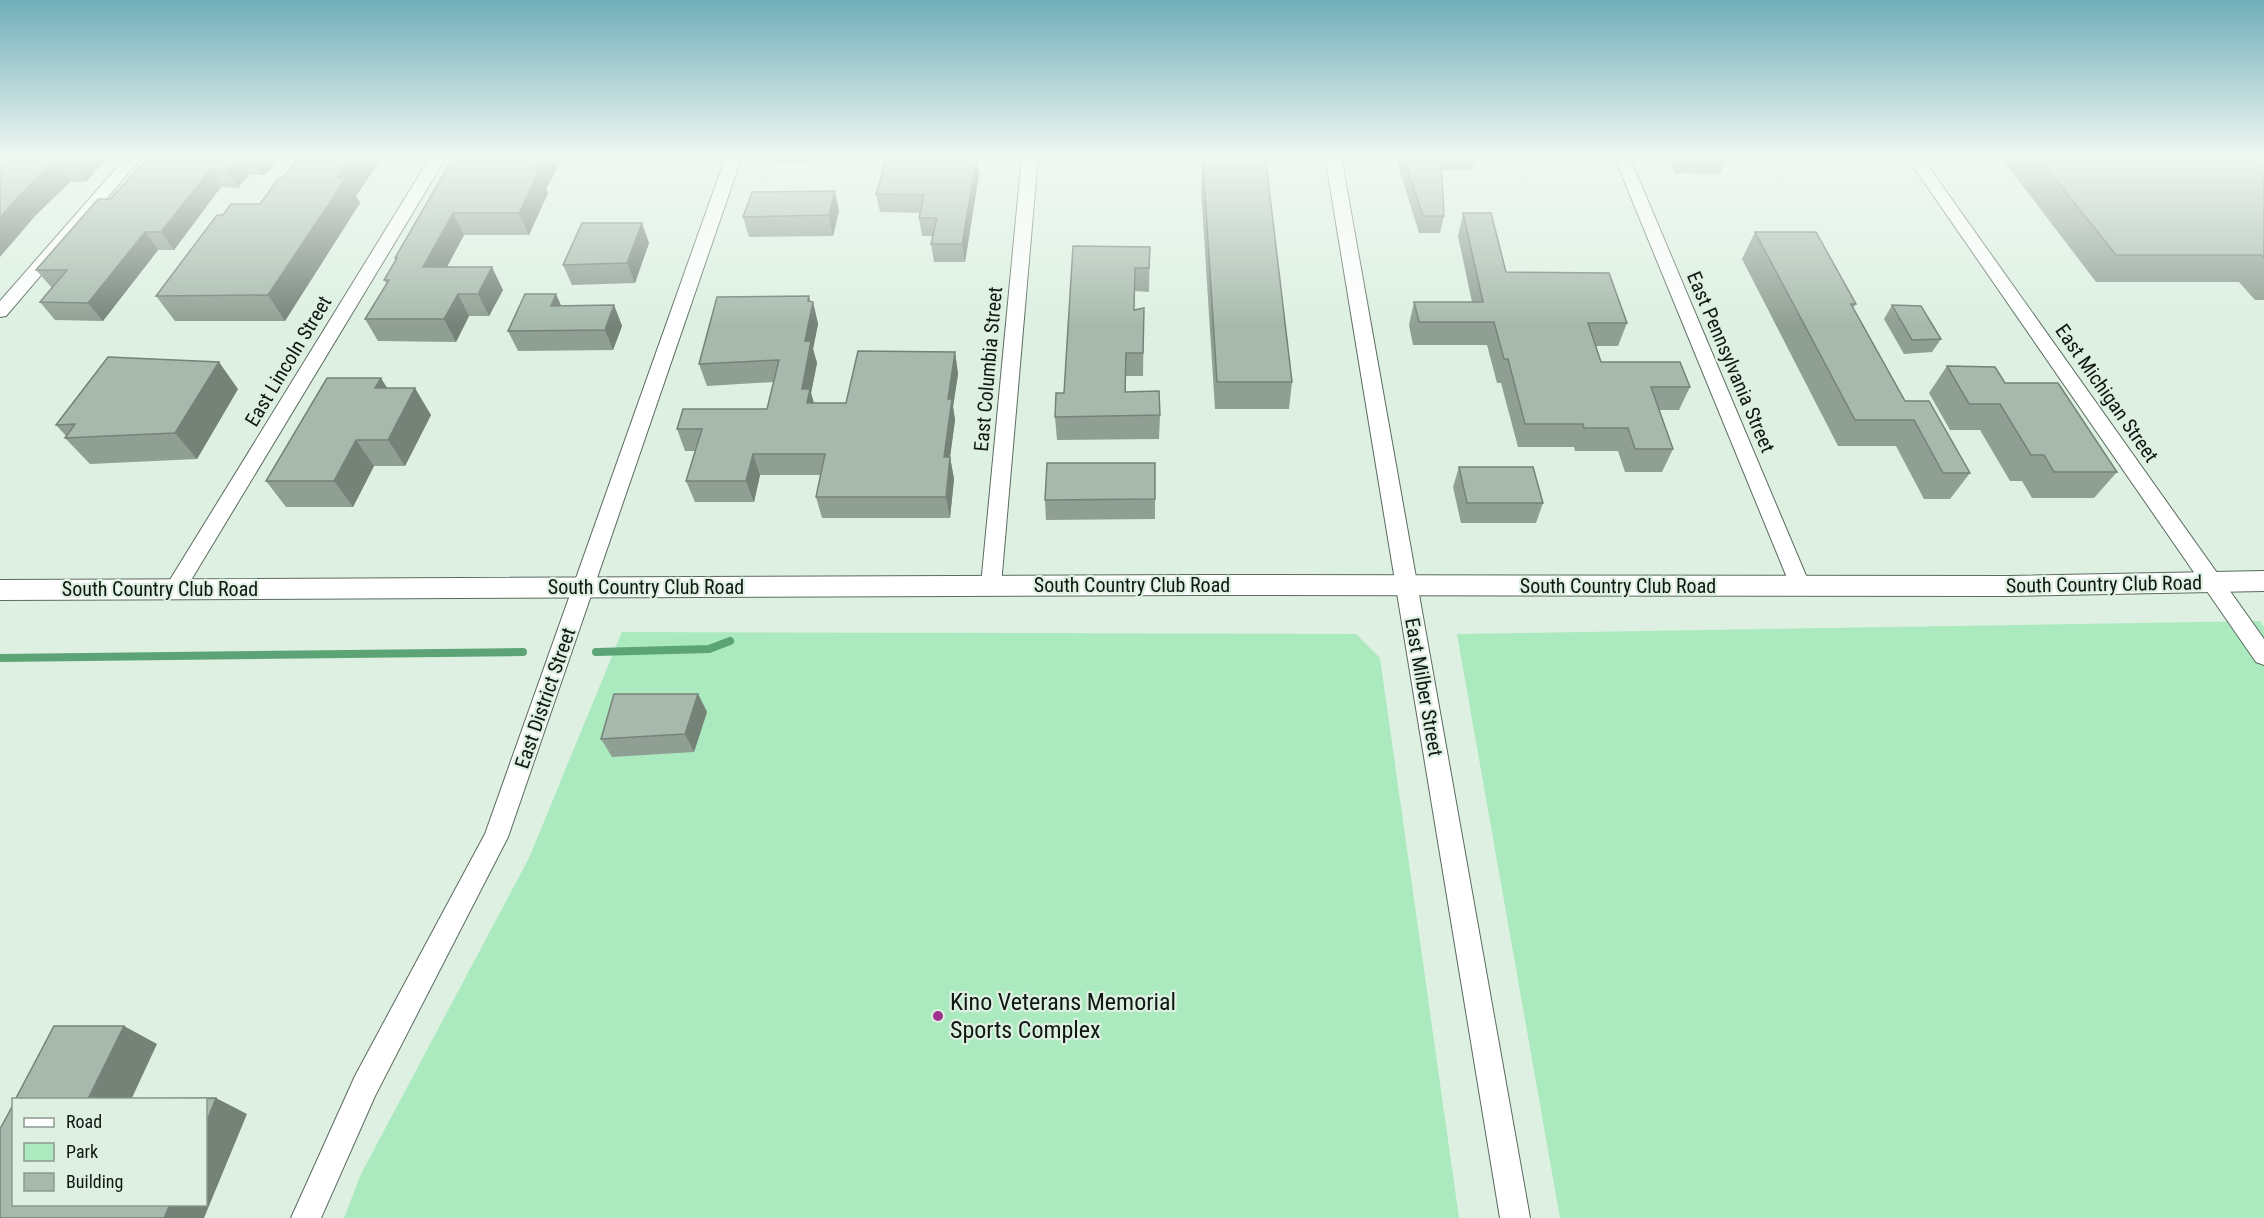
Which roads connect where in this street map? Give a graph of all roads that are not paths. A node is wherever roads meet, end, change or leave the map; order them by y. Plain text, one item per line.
1 (86, 213) edge
2 (405, 213) edge
3 (714, 213) edge
4 (1025, 213) edge
5 (1344, 213) edge
6 (1644, 213) edge
7 (1953, 213) edge
8 (0, 312) edge
9 (2264, 581) edge
10 (2211, 582) junction
11 (1407, 584) junction
12 (991, 585) junction
13 (1800, 585) junction
14 (583, 588) junction
15 (175, 589) junction
16 (0, 590) edge
17 (2264, 656) edge
18 (306, 1218) edge
19 (1515, 1218) edge

1 - 8 street
2 - 15 street, East Lincoln Street
3 - 14 street, East District Street
4 - 12 street, East Columbia Street
5 - 11 street, East Milber Street
6 - 13 street, East Pennsylvania Street
7 - 10 street, East Michigan Street
9 - 10 street, South Country Club Road
10 - 13 street, South Country Club Road
10 - 17 street, East Michigan Street
11 - 12 street, South Country Club Road
11 - 13 street, South Country Club Road
11 - 19 street, East Milber Street
12 - 14 street, South Country Club Road
14 - 15 street, South Country Club Road
14 - 18 street, East District Street
15 - 16 street, South Country Club Road

